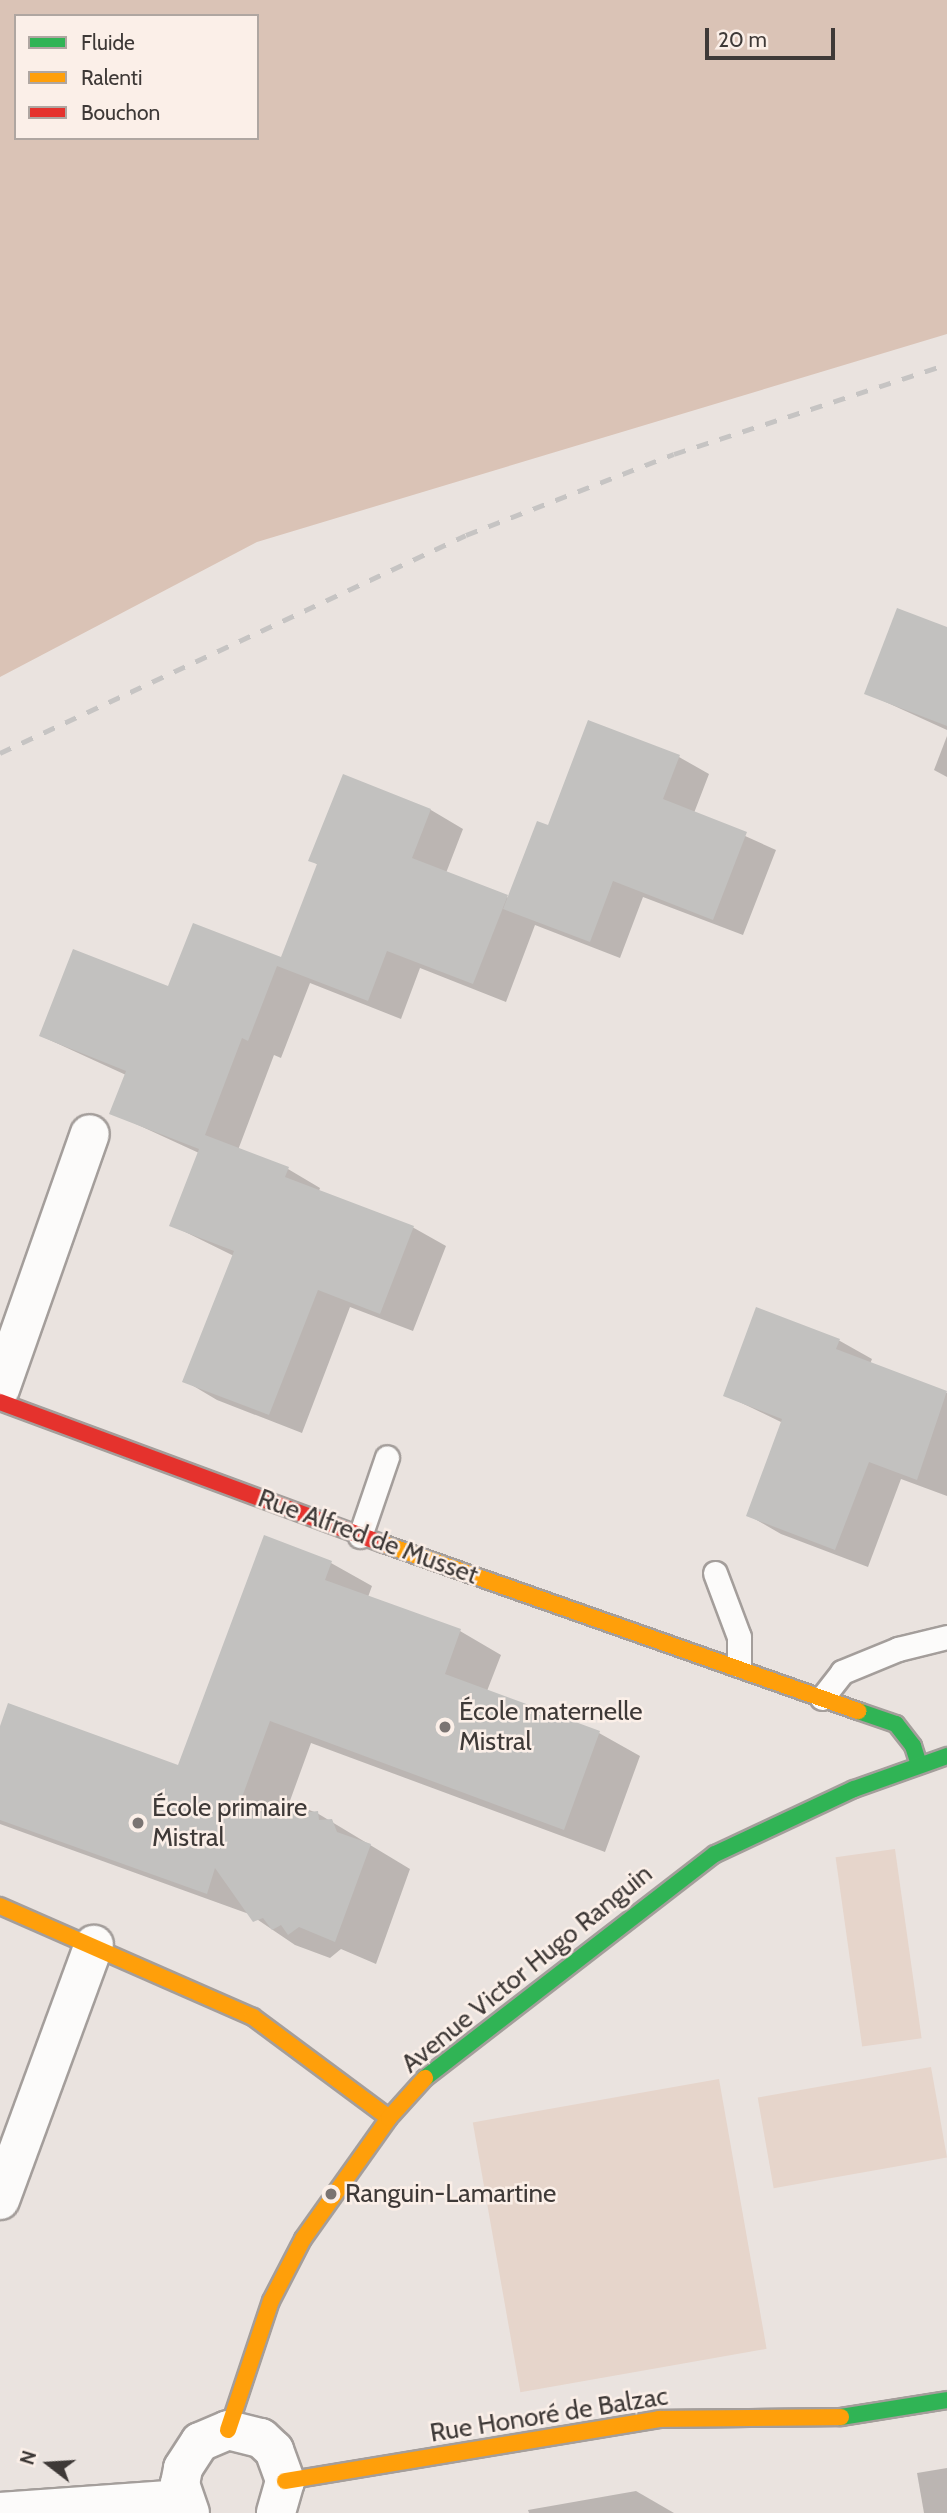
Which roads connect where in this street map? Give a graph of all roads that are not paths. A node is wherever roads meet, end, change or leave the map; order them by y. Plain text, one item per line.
1 (90, 1134) dead end
2 (0, 1390) edge
3 (0, 1402) edge
4 (387, 1457) dead end
5 (360, 1536) junction
6 (715, 1573) dead end
7 (947, 1637) edge
8 (739, 1665) junction
9 (822, 1698) junction
10 (947, 1756) edge
11 (919, 1765) junction
12 (0, 1906) edge
13 (94, 1945) junction
14 (389, 2118) junction
15 (0, 2200) edge
16 (947, 2400) edge
17 (228, 2430) junction
18 (280, 2497) edge
19 (187, 2506) edge
20 (0, 2512) edge

1 - 2 street
3 - 5 street, Rue Alfred de Musset
4 - 5 lane
5 - 8 street, Rue Alfred de Musset
6 - 8 lane
7 - 9 lane
8 - 9 street, Rue Alfred de Musset
9 - 11 street, Rue Alfred de Musset
10 - 11 street, Avenue Victor Hugo Ranguin
11 - 14 street, Avenue Victor Hugo Ranguin
12 - 13 street
13 - 14 street
13 - 15 street
14 - 17 street, Avenue Victor Hugo Ranguin
16 - 18 street, Rue Honoré de Balzac
17 - 18 street
17 - 19 street
19 - 20 street

